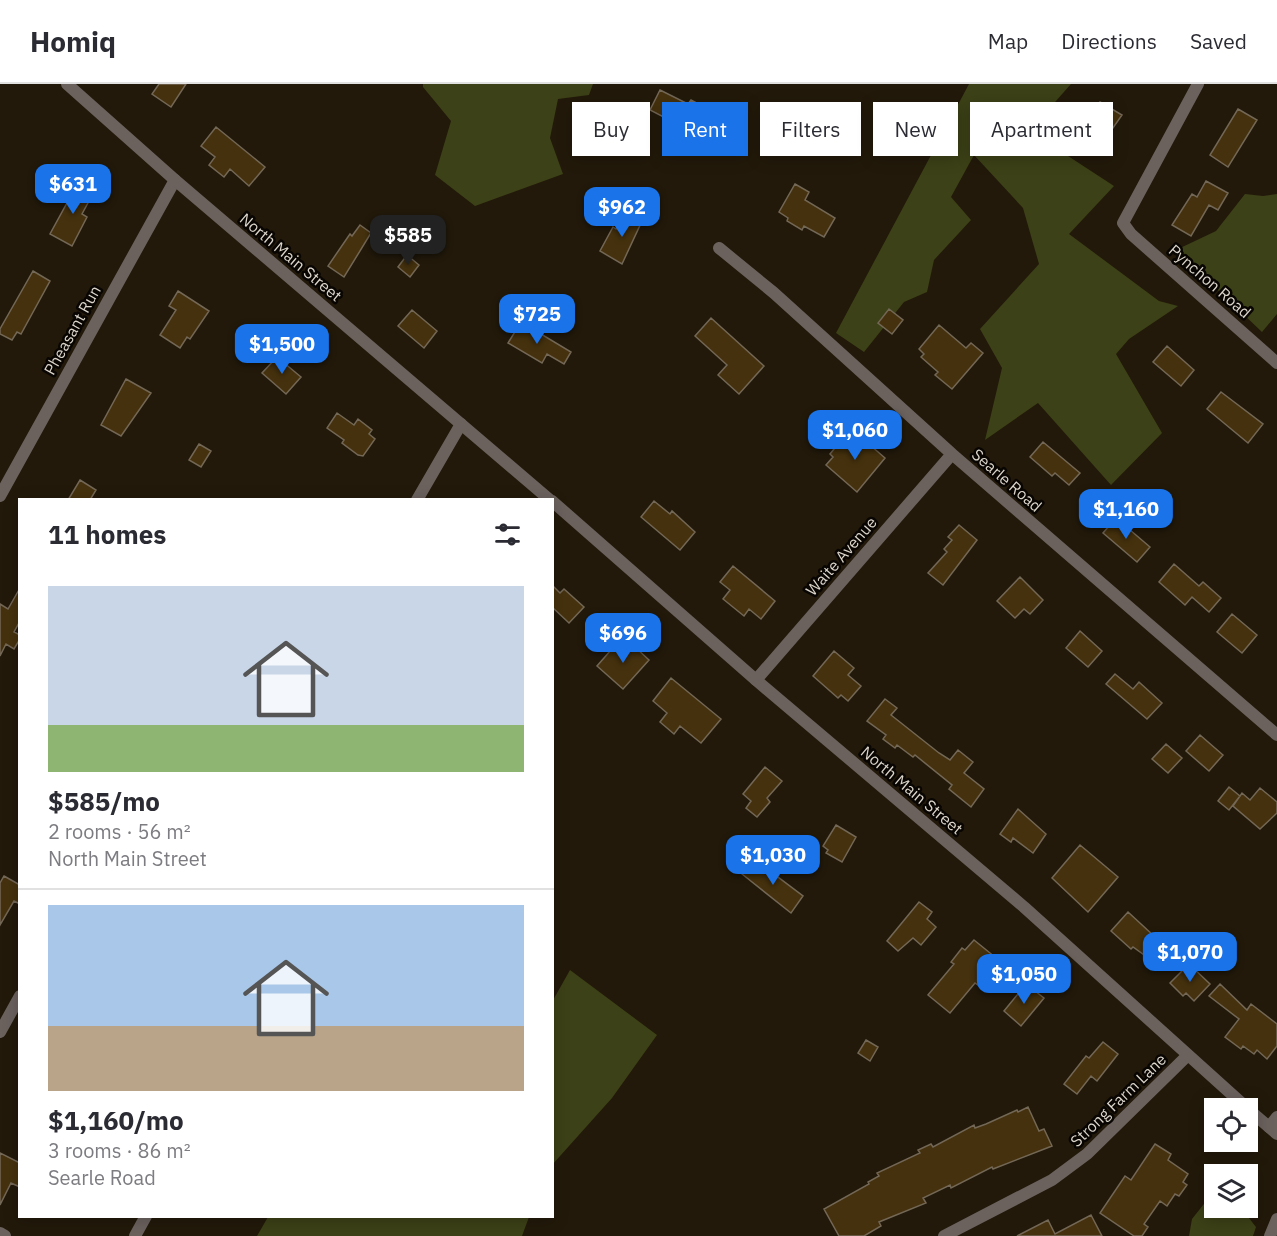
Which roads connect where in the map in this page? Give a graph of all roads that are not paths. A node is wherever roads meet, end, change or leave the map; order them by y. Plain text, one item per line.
1 (68, 84) edge
2 (1198, 84) edge
3 (175, 180) junction
4 (719, 248) dead end
5 (1277, 363) edge
6 (461, 424) junction
7 (952, 454) junction
8 (0, 496) edge
9 (418, 498) edge
10 (549, 498) edge
11 (554, 503) edge
12 (756, 680) junction
13 (1277, 735) edge
14 (18, 1000) edge
15 (0, 1032) edge
16 (1187, 1056) junction
17 (1235, 1098) edge
18 (1258, 1116) edge
19 (1274, 1126) edge
20 (145, 1218) edge
21 (1277, 1219) edge
22 (0, 1233) edge
23 (5, 1236) edge
24 (135, 1236) edge
25 (944, 1236) edge
26 (1270, 1236) edge

1 - 3 street, North Main Street
2 - 5 street, Pynchon Road
3 - 6 street, North Main Street
3 - 8 street, Pheasant Run
4 - 7 street, Searle Road
6 - 9 street
6 - 10 street, North Main Street
7 - 12 street, Waite Avenue
7 - 13 street, Searle Road
11 - 12 street, North Main Street
12 - 16 street, North Main Street
14 - 15 street
16 - 17 street, North Main Street
16 - 25 street, Strong Farm Lane
18 - 19 street, North Main Street
20 - 24 street
21 - 26 street
22 - 23 street

